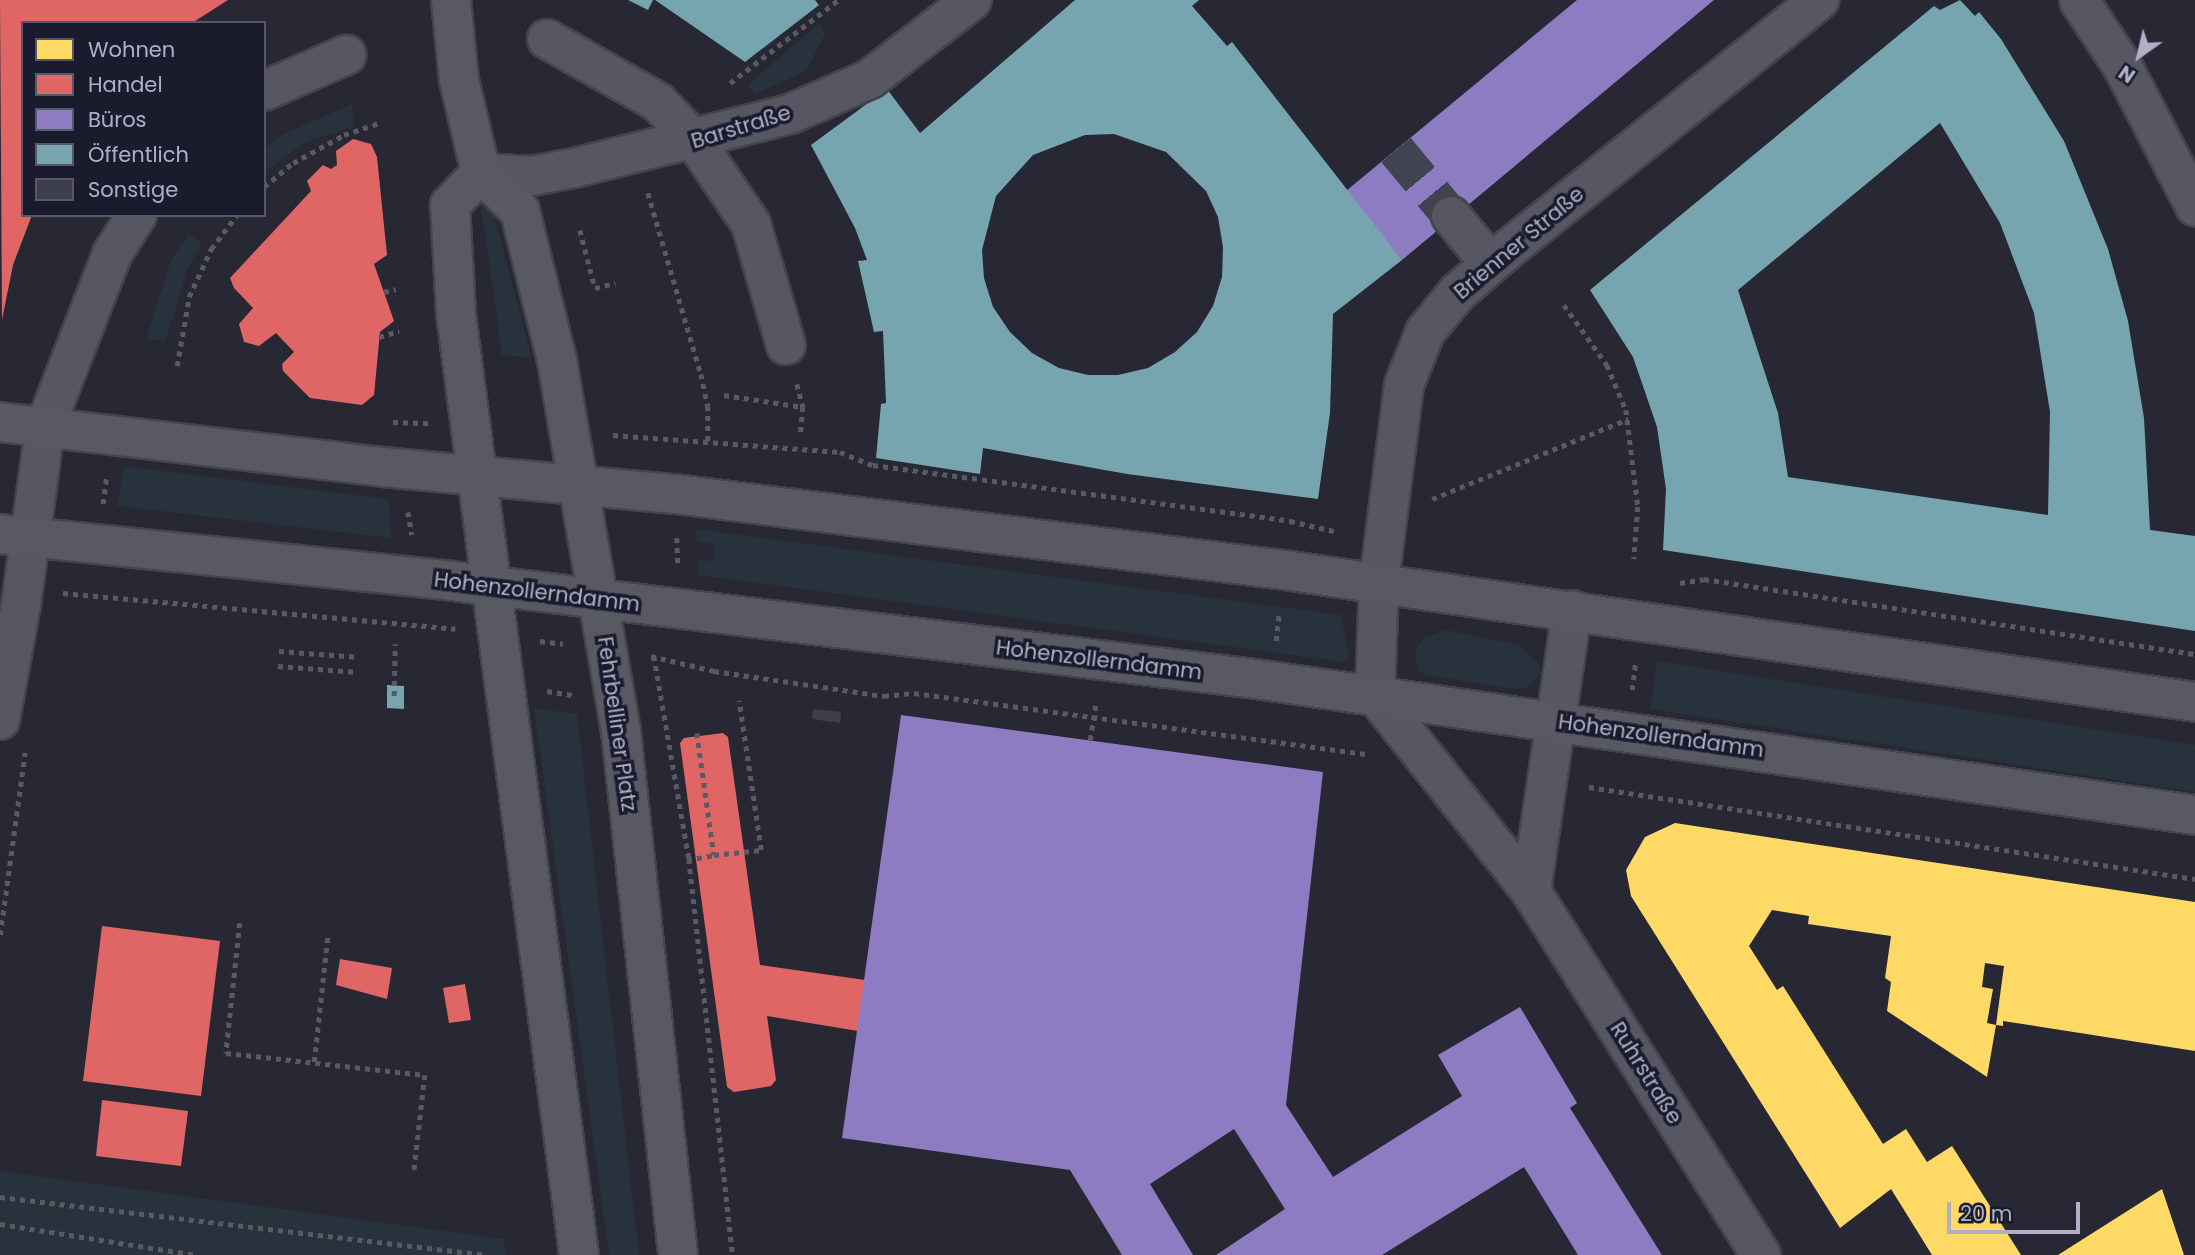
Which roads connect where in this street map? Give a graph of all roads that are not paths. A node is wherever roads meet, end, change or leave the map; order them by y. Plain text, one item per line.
1 (451, 0) edge
2 (972, 0) edge
3 (1819, 0) edge
4 (2079, 0) edge
5 (547, 39) dead end
6 (346, 55) dead end
7 (266, 89) edge
8 (695, 141) junction
9 (481, 173) junction
10 (2195, 206) edge
11 (1451, 216) tunnel mouth
12 (136, 217) edge
13 (1491, 264) junction
14 (786, 345) dead end
15 (0, 422) edge
16 (45, 427) junction
17 (477, 477) junction
18 (578, 483) junction
19 (15, 535) edge
20 (1380, 583) junction
21 (492, 586) junction
22 (598, 599) junction
23 (1572, 610) junction
24 (1375, 695) junction
25 (2195, 702) edge
26 (0, 720) edge
27 (1558, 721) junction
28 (2195, 815) edge
29 (1531, 891) junction
30 (579, 1255) edge
31 (678, 1255) edge
32 (1761, 1255) edge

1 - 9 main road
2 - 8 street, Barstraße
3 - 13 street, Brienner Straße
4 - 10 street
5 - 8 street
6 - 7 street
8 - 9 street, Barstraße
8 - 14 street
9 - 17 main road
9 - 18 main road, Fehrbelliner Platz
11 - 13 street
12 - 16 street
13 - 20 street, Brienner Straße
15 - 16 main road
16 - 17 main road
16 - 19 street
17 - 18 main road
17 - 21 main road
18 - 20 main road
18 - 22 main road, Fehrbelliner Platz
19 - 21 main road, Hohenzollerndamm
19 - 26 street
20 - 23 main road
20 - 24 street
21 - 22 main road, Hohenzollerndamm
21 - 30 main road
22 - 24 main road, Hohenzollerndamm
22 - 31 main road, Fehrbelliner Platz
23 - 25 main road
23 - 27 street
24 - 27 main road, Hohenzollerndamm
24 - 29 street, Ruhrstraße
27 - 28 main road, Hohenzollerndamm
27 - 29 street
29 - 32 street, Ruhrstraße

